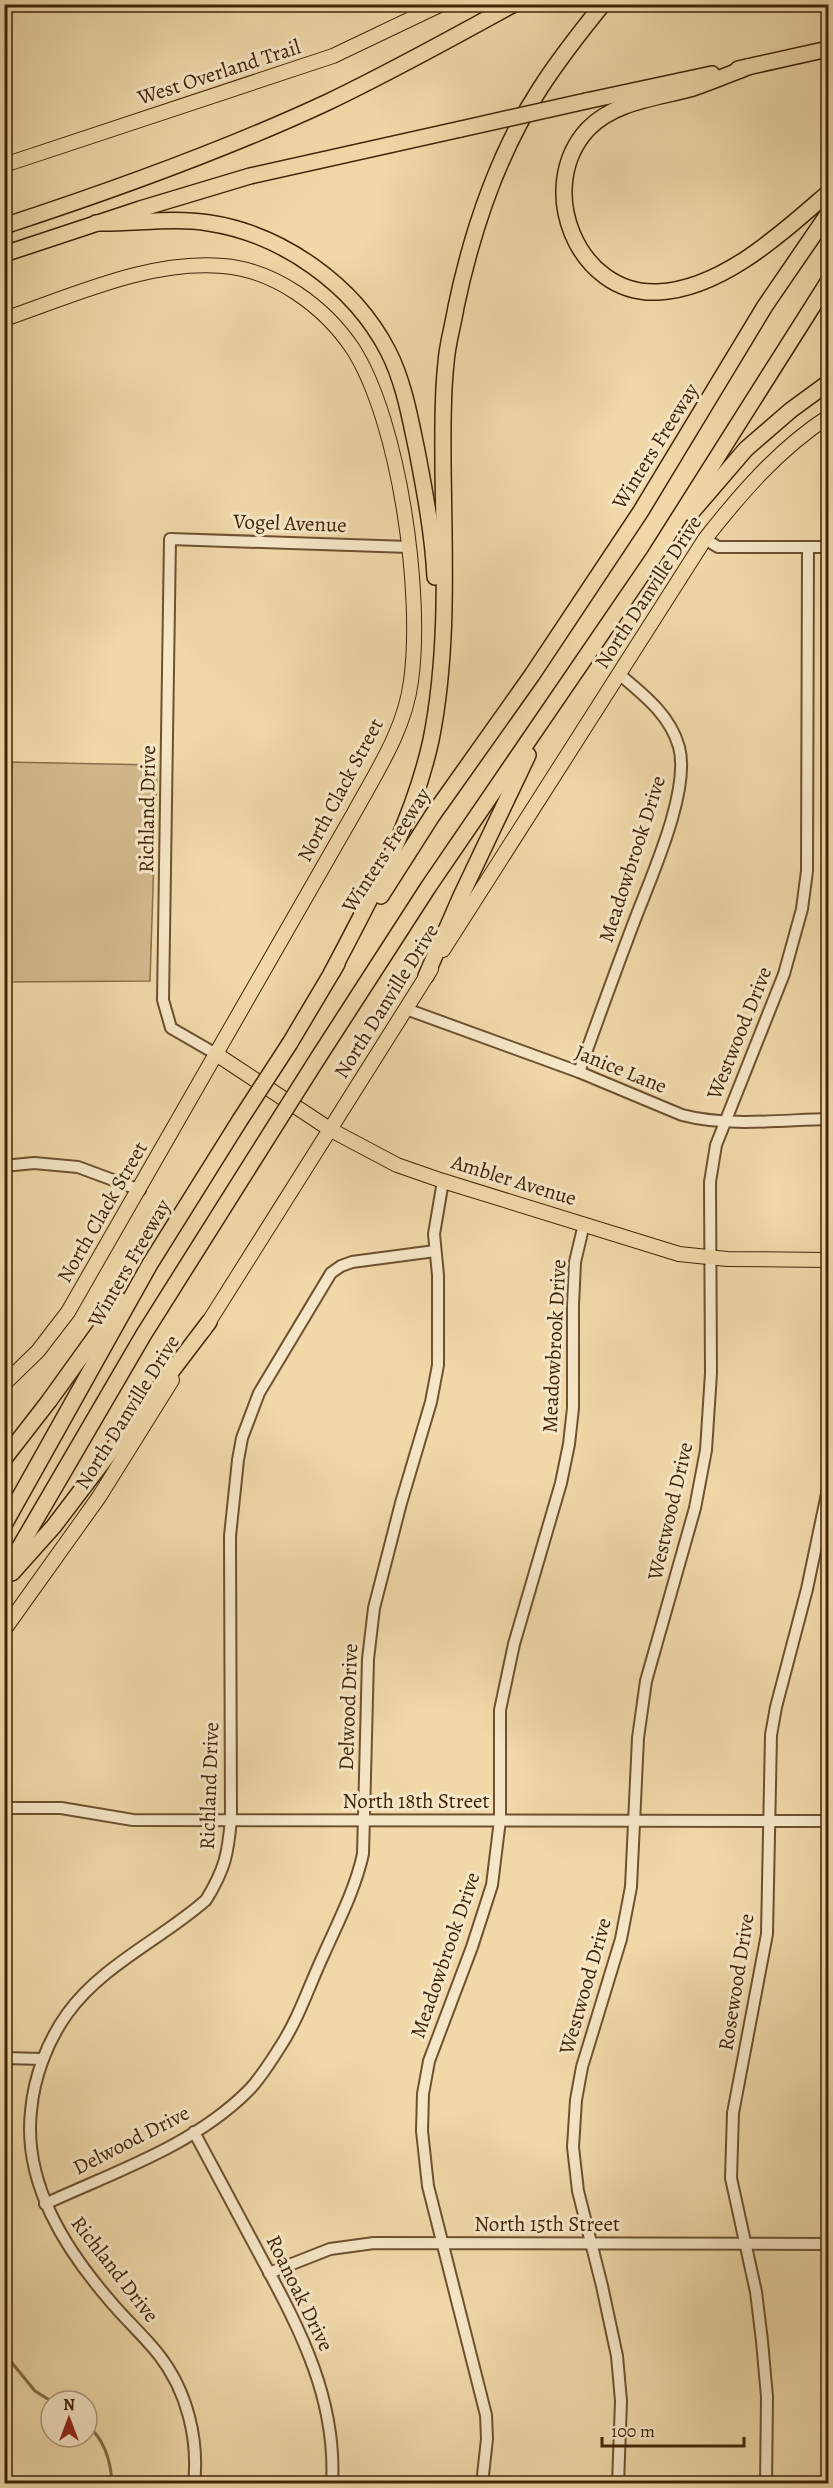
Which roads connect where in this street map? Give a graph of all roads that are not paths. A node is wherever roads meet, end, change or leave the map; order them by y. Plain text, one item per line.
1 (442, 4) edge
2 (514, 4) edge
3 (603, 4) edge
4 (828, 49) edge
5 (748, 67) junction
6 (4, 165) edge
7 (828, 194) edge
8 (828, 214) edge
9 (96, 223) junction
10 (4, 226) edge
11 (4, 254) edge
12 (828, 282) edge
13 (4, 319) edge
14 (828, 383) edge
15 (828, 417) edge
16 (170, 539) joint
17 (705, 539) junction
18 (409, 547) junction
19 (808, 547) junction
20 (828, 547) edge
21 (654, 556) junction
22 (440, 672) junction
23 (619, 674) junction
24 (559, 696) junction
25 (332, 972) junction
26 (426, 976) junction
27 (406, 1009) junction
28 (216, 1054) junction
29 (579, 1072) junction
30 (828, 1119) edge
31 (725, 1121) junction
32 (331, 1130) junction
33 (4, 1166) edge
34 (443, 1181) junction
35 (140, 1190) junction
36 (584, 1224) junction
37 (435, 1251) junction
38 (710, 1258) junction
39 (828, 1260) edge
40 (150, 1264) junction
41 (209, 1322) junction
42 (4, 1384) edge
43 (4, 1459) edge
44 (828, 1489) edge
45 (4, 1525) edge
46 (4, 1574) edge
47 (4, 1582) edge
48 (4, 1630) edge
49 (4, 1808) edge
50 (231, 1819) junction
51 (365, 1820) junction
52 (500, 1820) junction
53 (770, 1820) junction
54 (634, 1821) junction
55 (828, 1821) edge
56 (4, 2058) edge
57 (43, 2059) junction
58 (194, 2132) junction
59 (45, 2204) junction
60 (444, 2242) junction
61 (592, 2244) junction
62 (828, 2244) edge
63 (745, 2245) junction
64 (269, 2272) junction
65 (194, 2484) edge
66 (332, 2484) edge
67 (482, 2484) edge
68 (618, 2484) edge
69 (766, 2484) edge

1 - 6 main road, West Overland Trail
2 - 10 highway
3 - 22 highway
4 - 5 highway
5 - 7 highway
5 - 9 highway, bridge
8 - 25 highway, Winters Freeway
9 - 11 highway
9 - 22 highway
12 - 21 highway
13 - 18 main road, North Clack Street
14 - 21 highway
15 - 17 main road, North Danville Drive
16 - 18 street, Vogel Avenue
16 - 28 street, Richland Drive
17 - 19 street
17 - 23 main road, North Danville Drive
18 - 28 main road, North Clack Street
19 - 20 street
19 - 31 street, Westwood Drive
21 - 24 highway
22 - 25 highway
23 - 26 main road, North Danville Drive
23 - 29 street, Meadowbrook Drive
24 - 26 highway
24 - 46 highway, bridge
25 - 40 highway, Winters Freeway, bridge
26 - 27 main road, North Danville Drive
27 - 29 street, Janice Lane
27 - 32 main road, North Danville Drive
28 - 32 main road, Ambler Avenue
28 - 35 main road, North Clack Street
29 - 31 street, Janice Lane
30 - 31 street, Janice Lane
31 - 38 street, Westwood Drive
32 - 34 main road, Ambler Avenue
32 - 41 main road, North Danville Drive
33 - 35 street
34 - 36 main road, Ambler Avenue
34 - 37 street, Delwood Drive
35 - 42 main road, North Clack Street
36 - 38 main road, Ambler Avenue
36 - 52 street, Meadowbrook Drive
37 - 50 street, Richland Drive
37 - 51 street, Delwood Drive
38 - 39 main road, Ambler Avenue
38 - 54 street, Westwood Drive
40 - 43 highway
40 - 45 highway, Winters Freeway
41 - 47 highway
41 - 48 main road, North Danville Drive
44 - 53 street, Rosewood Drive
49 - 50 street, North 18th Street
50 - 51 street, North 18th Street
50 - 57 street, Richland Drive
51 - 52 street, North 18th Street
51 - 58 street, Delwood Drive
52 - 54 street, North 18th Street
52 - 60 street, Meadowbrook Drive
53 - 54 street, North 18th Street
53 - 55 street, North 18th Street
53 - 63 street, Rosewood Drive
54 - 61 street, Westwood Drive
56 - 57 street
57 - 59 street, Richland Drive
58 - 59 street, Delwood Drive
58 - 64 street, Roanoak Drive
59 - 65 street, Richland Drive
60 - 61 street, North 15th Street
60 - 64 street, North 15th Street
60 - 67 street, Meadowbrook Drive
61 - 63 street, North 15th Street
61 - 68 street, Westwood Drive
62 - 63 street, North 15th Street
63 - 69 street, Rosewood Drive
64 - 66 street, Roanoak Drive

